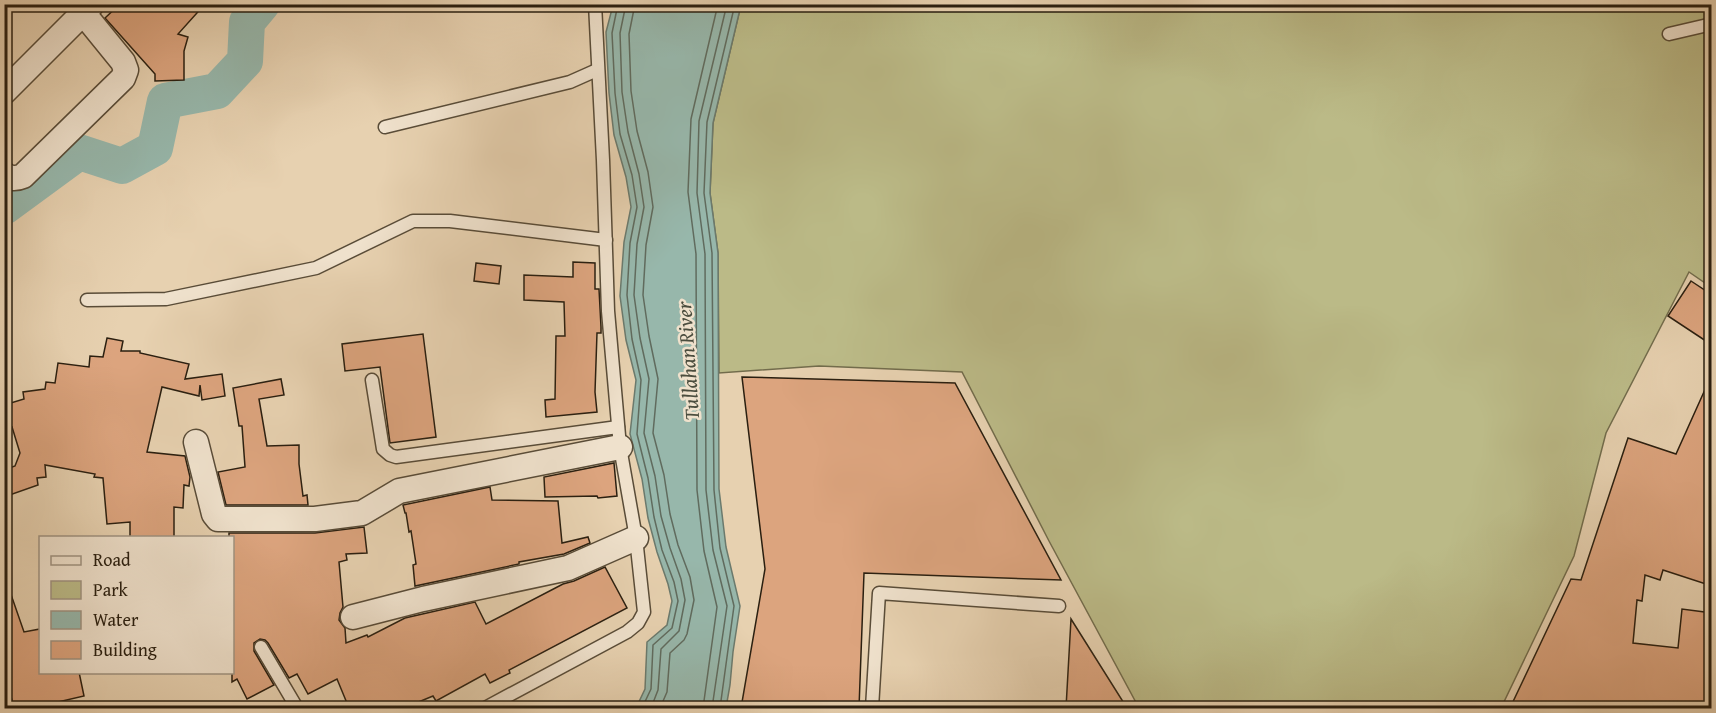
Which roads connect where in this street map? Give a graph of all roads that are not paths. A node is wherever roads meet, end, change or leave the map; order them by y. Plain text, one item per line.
1 (595, 4) edge
2 (88, 9) edge
3 (1712, 24) edge
4 (1669, 34) dead end
5 (597, 70) junction
6 (4, 92) edge
7 (385, 127) dead end
8 (4, 174) edge
9 (606, 240) junction
10 (87, 300) dead end
11 (372, 380) dead end
12 (619, 437) junction
13 (196, 442) dead end
14 (636, 538) junction
15 (1059, 606) dead end
16 (353, 617) dead end
17 (261, 647) dead end
18 (297, 708) edge
19 (485, 708) edge
20 (872, 708) edge

1 - 5 lane
2 - 6 street
2 - 8 street
3 - 4 lane
5 - 7 lane
5 - 9 lane
9 - 10 lane
9 - 12 lane
11 - 12 lane
12 - 13 street
12 - 14 lane
14 - 16 street
14 - 19 lane
15 - 20 lane
17 - 18 lane

